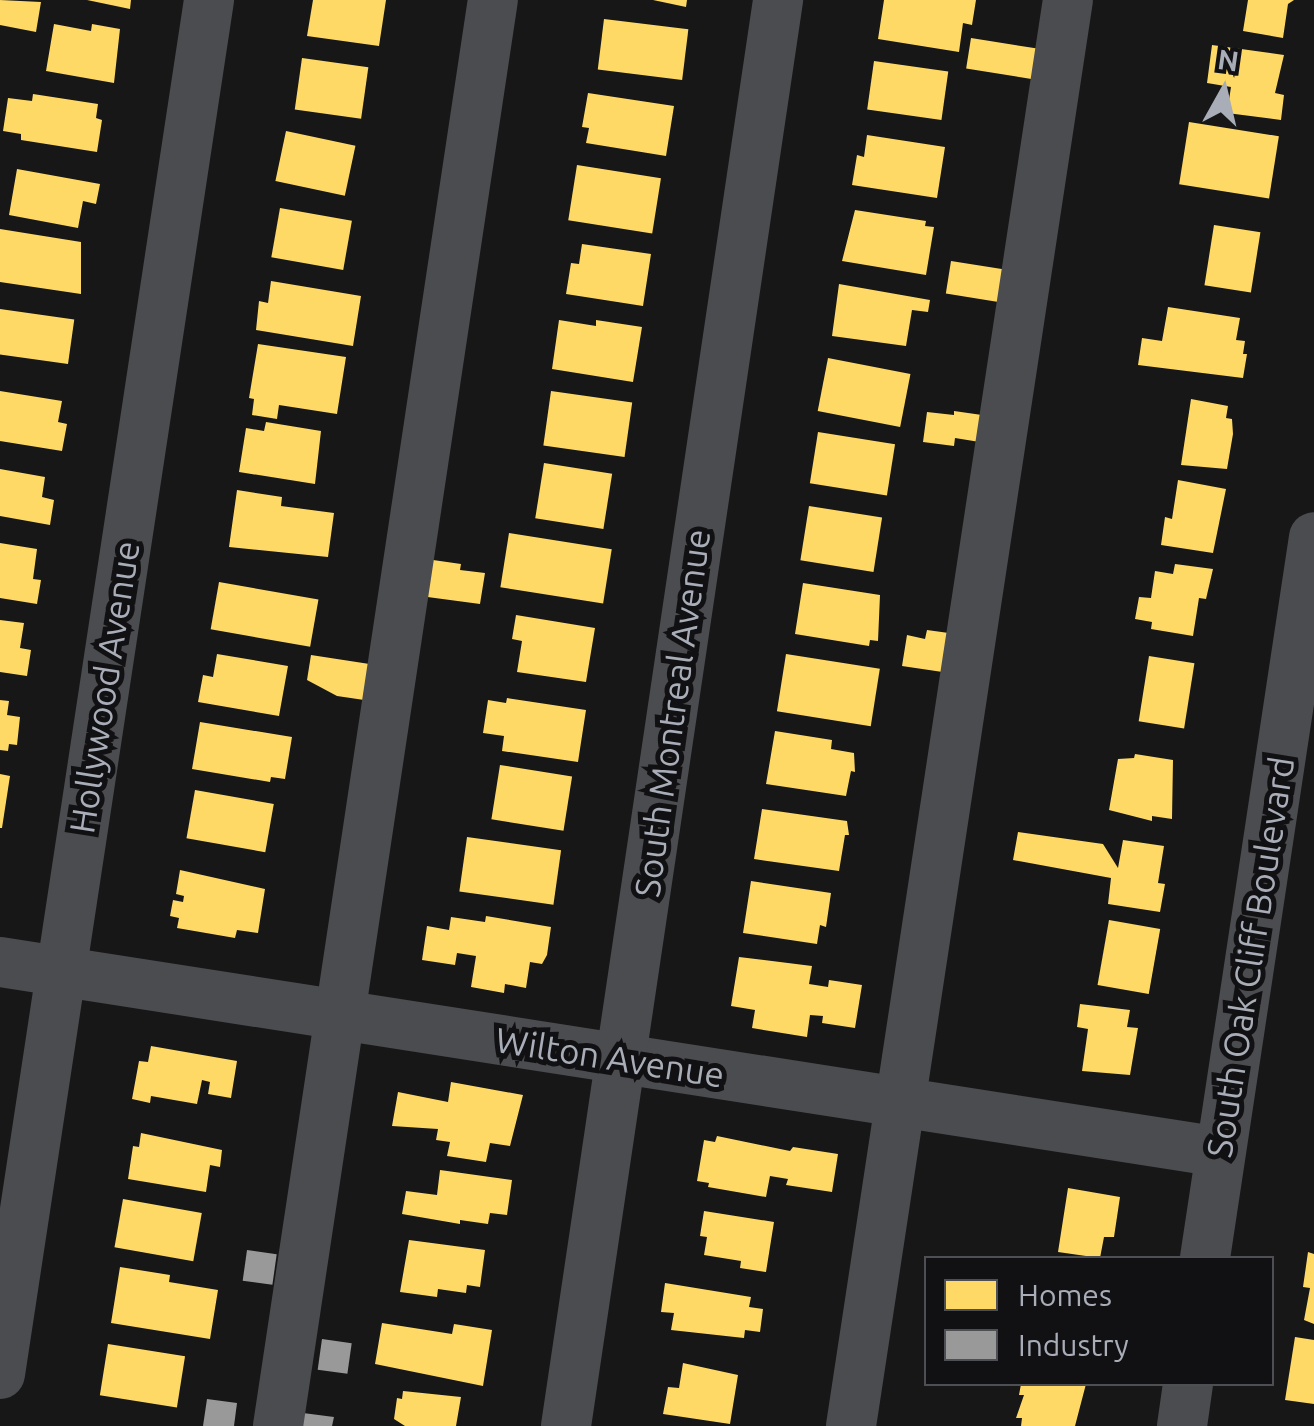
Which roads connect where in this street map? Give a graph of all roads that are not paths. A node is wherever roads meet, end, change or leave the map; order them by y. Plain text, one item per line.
1 (209, 0) edge
2 (493, 0) edge
3 (778, 0) edge
4 (1068, 0) edge
5 (1314, 537) edge
6 (0, 962) edge
7 (61, 972) junction
8 (341, 1014) junction
9 (622, 1058) junction
10 (901, 1104) junction
11 (1220, 1152) junction
12 (1205, 1256) edge
13 (0, 1374) edge
14 (1188, 1386) edge
15 (278, 1426) edge
16 (566, 1426) edge
17 (851, 1426) edge
18 (1182, 1426) edge

1 - 7 street, Hollywood Avenue
2 - 8 street
3 - 9 street, South Montreal Avenue
4 - 10 street
5 - 11 street, South Oak Cliff Boulevard
6 - 7 street, Wilton Avenue
7 - 8 street, Wilton Avenue
7 - 13 street, Hollywood Avenue
8 - 9 street, Wilton Avenue
8 - 15 street
9 - 10 street, Wilton Avenue
9 - 16 street, South Montreal Avenue
10 - 11 street, Wilton Avenue
10 - 17 street
11 - 12 street, South Oak Cliff Boulevard
14 - 18 street

